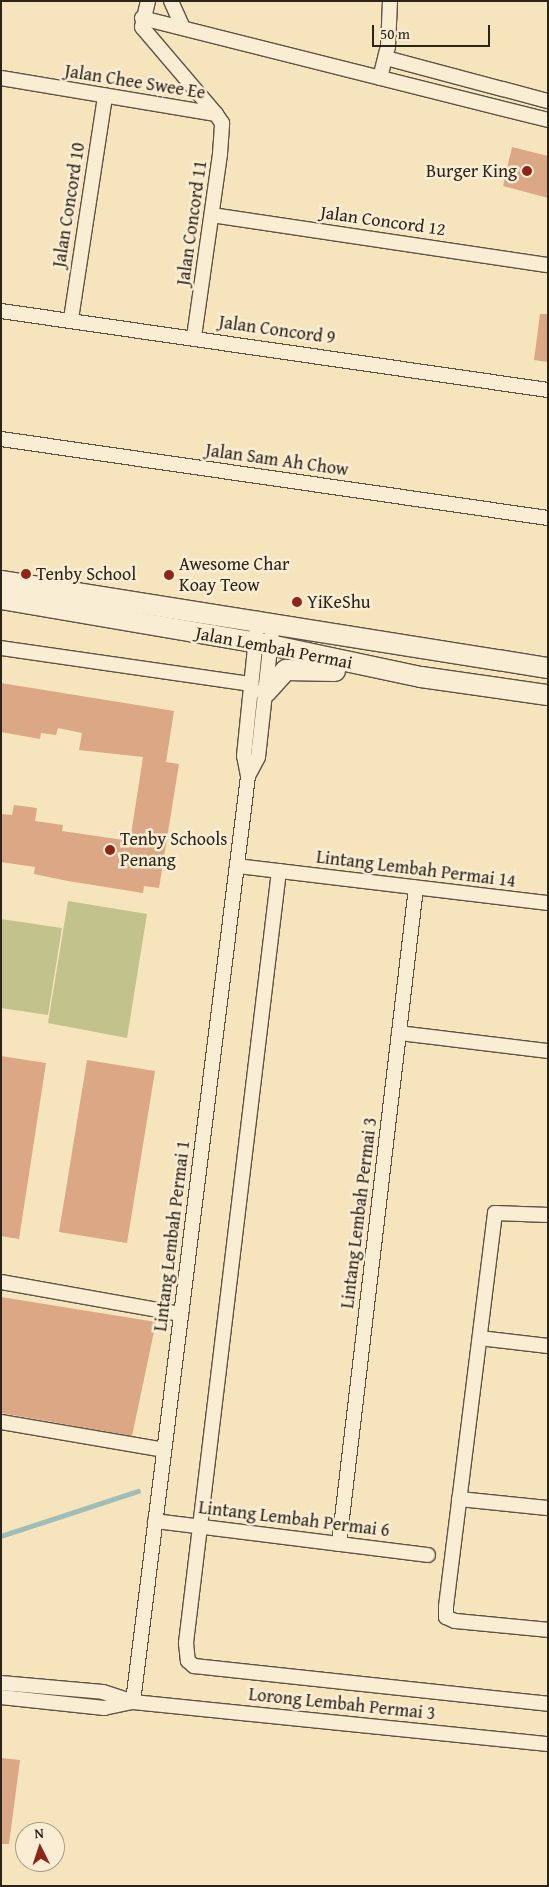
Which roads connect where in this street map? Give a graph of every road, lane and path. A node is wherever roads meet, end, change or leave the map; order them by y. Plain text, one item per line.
1 (148, 1) edge
2 (171, 1) edge
3 (390, 1) edge
4 (142, 18) junction
5 (182, 26) junction
6 (386, 58) junction
7 (1, 78) edge
8 (380, 78) junction
9 (105, 96) junction
10 (548, 101) edge
11 (216, 114) junction
12 (548, 120) edge
13 (212, 215) junction
14 (548, 265) edge
15 (1, 311) edge
16 (71, 319) junction
17 (194, 337) junction
18 (548, 390) edge
19 (1, 439) edge
20 (548, 518) edge
21 (1, 581) edge
22 (1, 599) edge
23 (265, 620) junction
24 (263, 644) junction
25 (1, 648) edge
26 (548, 668) edge
27 (421, 677) junction
28 (258, 688) junction
29 (548, 695) edge
30 (237, 866) junction
31 (279, 871) junction
32 (416, 888) junction
33 (548, 903) edge
34 (399, 1033) junction
35 (548, 1051) edge
36 (548, 1215) edge
37 (1, 1282) edge
38 (181, 1314) junction
39 (480, 1338) junction
40 (548, 1346) edge
41 (1, 1422) edge
42 (164, 1450) junction
43 (459, 1499) junction
44 (548, 1508) edge
45 (155, 1521) junction
46 (202, 1527) junction
47 (339, 1544) junction
48 (428, 1555) dead end
49 (548, 1630) edge
50 (1, 1683) edge
51 (1, 1697) edge
52 (133, 1702) junction
53 (548, 1704) edge
54 (548, 1744) edge

1 - 4 street
2 - 5 street
3 - 6 street
4 - 5 street
4 - 11 street, Jalan Chee Swee Ee
5 - 8 street
6 - 8 street
6 - 10 street
7 - 9 street, Jalan Chee Swee Ee
8 - 12 street
9 - 11 street, Jalan Chee Swee Ee
9 - 16 street, Jalan Concord 10
11 - 13 street, Jalan Concord 11
13 - 14 street, Jalan Concord 12
13 - 17 street, Jalan Concord 11
15 - 16 street, Jalan Concord 9
16 - 17 street, Jalan Concord 9
17 - 18 street, Jalan Concord 9
19 - 20 street, Jalan Sam Ah Chow
21 - 23 main road, Jalan Lembah Permai
22 - 24 main road, Jalan Lembah Permai
23 - 24 street, Lintang Lembah Permai 1
23 - 26 main road, Jalan Lembah Permai
24 - 27 main road, Jalan Lembah Permai
24 - 28 street, Lintang Lembah Permai 1
25 - 28 street
27 - 28 main road
27 - 29 main road, Jalan Lembah Permai
28 - 30 street, Lintang Lembah Permai 1
30 - 31 street, Lintang Lembah Permai 14
30 - 38 street, Lintang Lembah Permai 1
31 - 32 street, Lintang Lembah Permai 14
31 - 46 street
32 - 33 street, Lintang Lembah Permai 14
32 - 34 street, Lintang Lembah Permai 3
34 - 35 street
34 - 47 street, Lintang Lembah Permai 3
36 - 39 street
37 - 38 street
38 - 42 street, Lintang Lembah Permai 1
39 - 40 street
39 - 43 street
41 - 42 street
42 - 45 street, Lintang Lembah Permai 1
43 - 44 street
43 - 49 street
45 - 46 street, Lintang Lembah Permai 6
45 - 52 street, Lintang Lembah Permai 1
46 - 47 street, Lintang Lembah Permai 6
46 - 53 street
47 - 48 street, Lintang Lembah Permai 6
50 - 52 street
51 - 52 street
52 - 54 street, Lorong Lembah Permai 3

